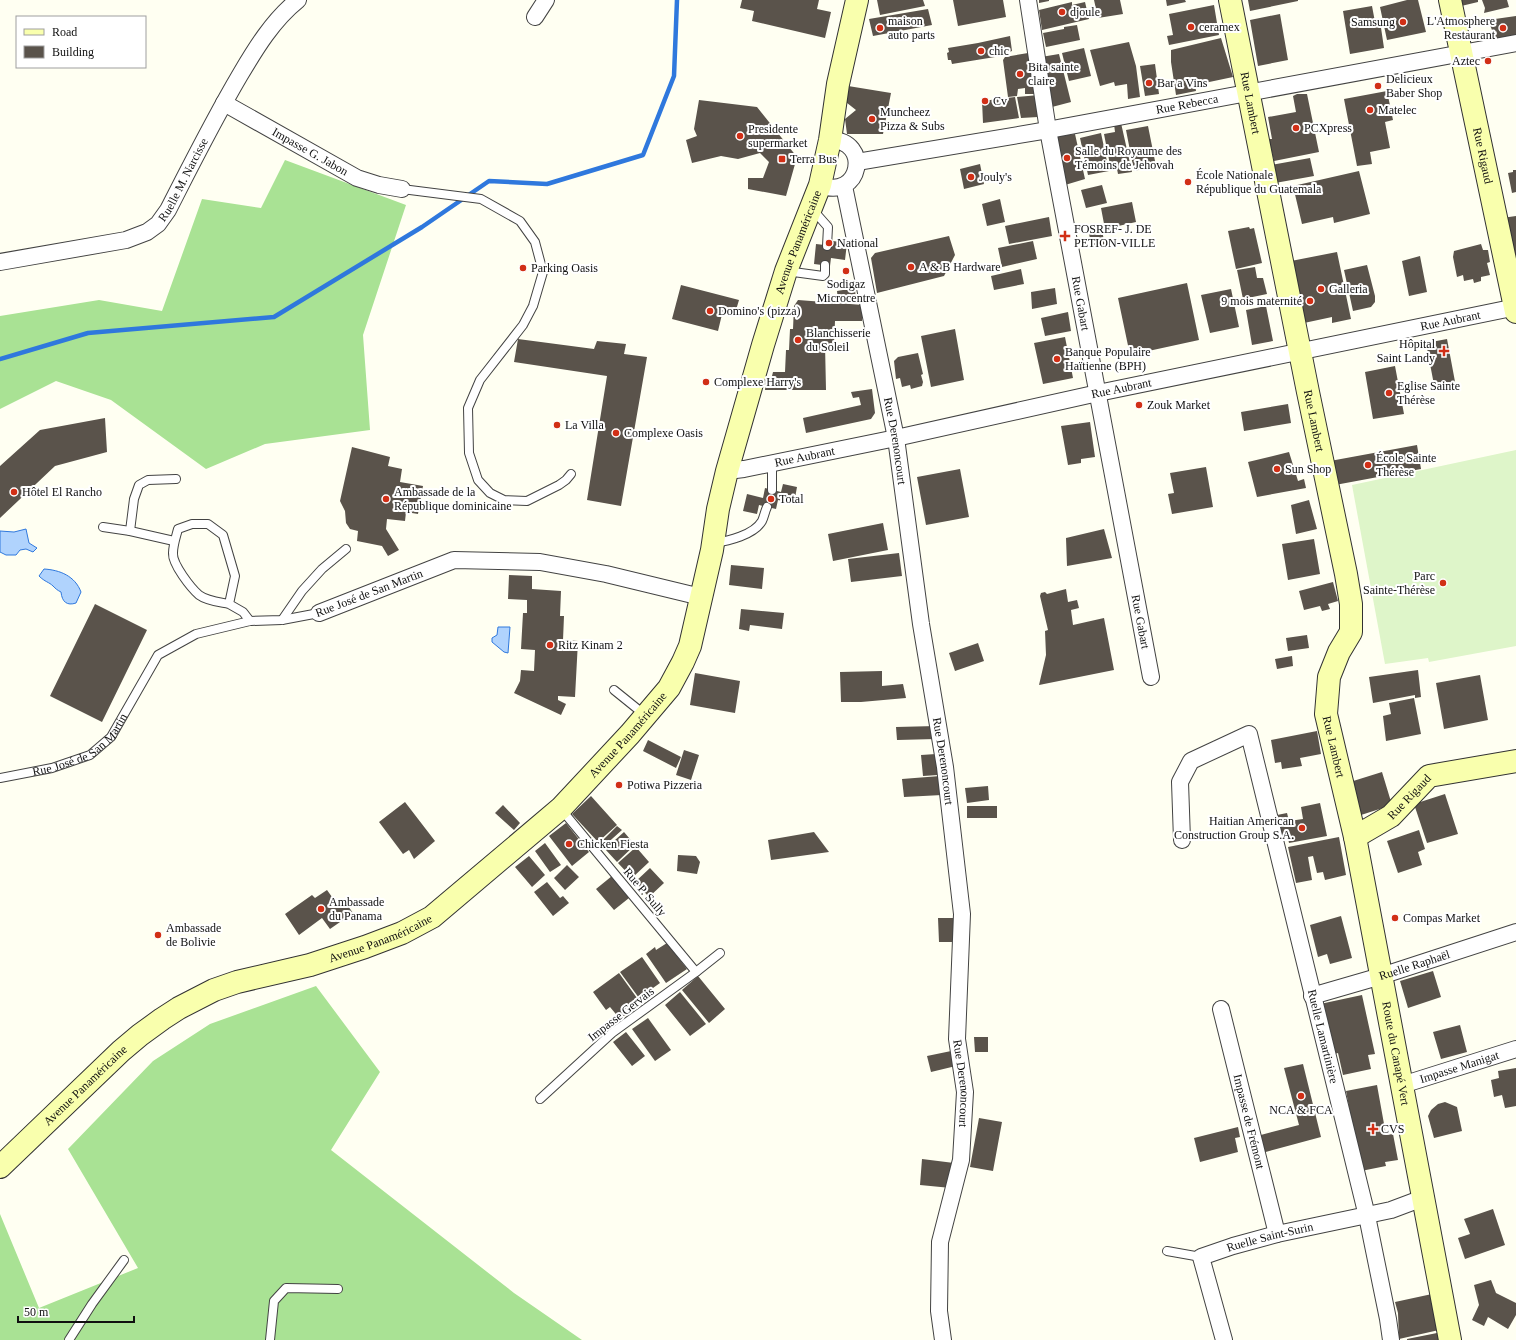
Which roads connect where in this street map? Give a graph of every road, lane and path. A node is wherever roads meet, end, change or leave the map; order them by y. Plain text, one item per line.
1 (298, 0) edge
2 (546, 0) edge
3 (857, 0) edge
4 (1028, 0) edge
5 (1230, 0) edge
6 (1450, 0) edge
7 (535, 17) dead end
8 (1516, 43) edge
9 (1462, 53) junction
10 (1250, 93) junction
11 (224, 102) junction
12 (1048, 130) junction
13 (830, 140) junction
14 (857, 162) junction
15 (820, 185) junction
16 (844, 186) junction
17 (402, 189) joint
18 (811, 208) junction
19 (827, 246) dead end
20 (0, 262) edge
21 (826, 265) dead end
22 (786, 271) junction
23 (1516, 309) edge
24 (1301, 351) junction
25 (1098, 393) junction
26 (896, 438) junction
27 (772, 464) junction
28 (728, 471) junction
29 (571, 474) dead end
30 (176, 479) dead end
31 (772, 490) dead end
32 (767, 507) dead end
33 (103, 527) dead end
34 (130, 531) junction
35 (174, 541) junction
36 (713, 543) junction
37 (346, 549) dead end
38 (701, 597) junction
39 (229, 604) junction
40 (319, 614) joint
41 (282, 620) junction
42 (250, 621) junction
43 (1151, 677) dead end
44 (614, 690) dead end
45 (646, 715) junction
46 (1516, 761) edge
47 (0, 778) edge
48 (561, 808) junction
49 (1355, 837) junction
50 (1182, 840) dead end
51 (1516, 932) edge
52 (720, 953) dead end
53 (696, 972) junction
54 (1381, 976) junction
55 (1312, 996) junction
56 (1221, 1009) dead end
57 (1516, 1050) edge
58 (1402, 1085) junction
59 (540, 1099) dead end
60 (0, 1167) edge
61 (1423, 1198) junction
62 (1367, 1216) junction
63 (1277, 1234) junction
64 (1167, 1251) dead end
65 (1202, 1257) junction
66 (124, 1260) dead end
67 (338, 1289) dead end
68 (69, 1340) edge
69 (270, 1340) edge
70 (943, 1340) edge
71 (1224, 1340) edge
72 (1391, 1340) edge
73 (1450, 1340) edge

1 - 11 street, Ruelle M. Narcisse
2 - 7 street
3 - 13 street, Avenue Panaméricaine
4 - 12 street, Rue Gabart
5 - 10 street, Rue Lambert
6 - 9 street, Rue Rigaud
8 - 9 street, Rue Rebecca
9 - 10 street, Rue Rebecca
9 - 23 street, Rue Rigaud
10 - 12 street, Rue Rebecca
10 - 24 street, Rue Lambert
11 - 17 street, Impasse G. Jabon
11 - 20 street, Ruelle M. Narcisse
12 - 14 street, Rue Rebecca
12 - 25 street, Rue Gabart
13 - 14 street
13 - 15 street, Avenue Panaméricaine
14 - 16 street
15 - 16 street
15 - 18 street, Avenue Panaméricaine
16 - 26 street, Rue Derenoncourt
17 - 29 lane
18 - 19 lane
18 - 22 street, Avenue Panaméricaine
21 - 22 lane
22 - 28 street, Avenue Panaméricaine
23 - 24 street, Rue Aubrant
24 - 25 street, Rue Aubrant
24 - 49 street, Rue Lambert
25 - 26 street, Rue Aubrant
25 - 43 street, Rue Gabart
26 - 27 street, Rue Aubrant
26 - 70 street, Rue Derenoncourt
27 - 28 street, Rue Aubrant
27 - 31 lane
28 - 36 street, Avenue Panaméricaine
30 - 34 lane
32 - 36 lane
33 - 34 lane
34 - 35 lane
35 - 39 lane
35 - 39 lane
36 - 38 street, Avenue Panaméricaine
37 - 41 lane
38 - 40 street, Rue José de San Martin
38 - 45 street, Avenue Panaméricaine
39 - 42 lane
40 - 41 lane, Rue José de San Martin
41 - 42 lane, Rue José de San Martin
42 - 47 lane, Rue José de San Martin
44 - 45 lane
45 - 48 street, Avenue Panaméricaine
46 - 49 street, Rue Rigaud
48 - 53 lane, Rue P. Sully
48 - 60 street, Avenue Panaméricaine
49 - 54 street, Route du Canapé Vert
50 - 55 street, Ruelle Lamartinière
51 - 54 street, Ruelle Raphaël
52 - 53 lane, Impasse Gervais
53 - 59 lane, Impasse Gervais
54 - 55 street, Ruelle Raphaël
54 - 58 street, Route du Canapé Vert
55 - 62 street, Ruelle Lamartinière
56 - 63 street, Impasse de Frémont
57 - 58 street, Impasse Manigat
58 - 61 street, Route du Canapé Vert
61 - 62 street, Ruelle Saint-Surin
61 - 73 street, Route du Canapé Vert
62 - 63 street, Ruelle Saint-Surin
62 - 72 street, Ruelle Lamartinière
63 - 65 street, Ruelle Saint-Surin
64 - 65 lane
65 - 71 street
66 - 68 lane
67 - 69 lane

